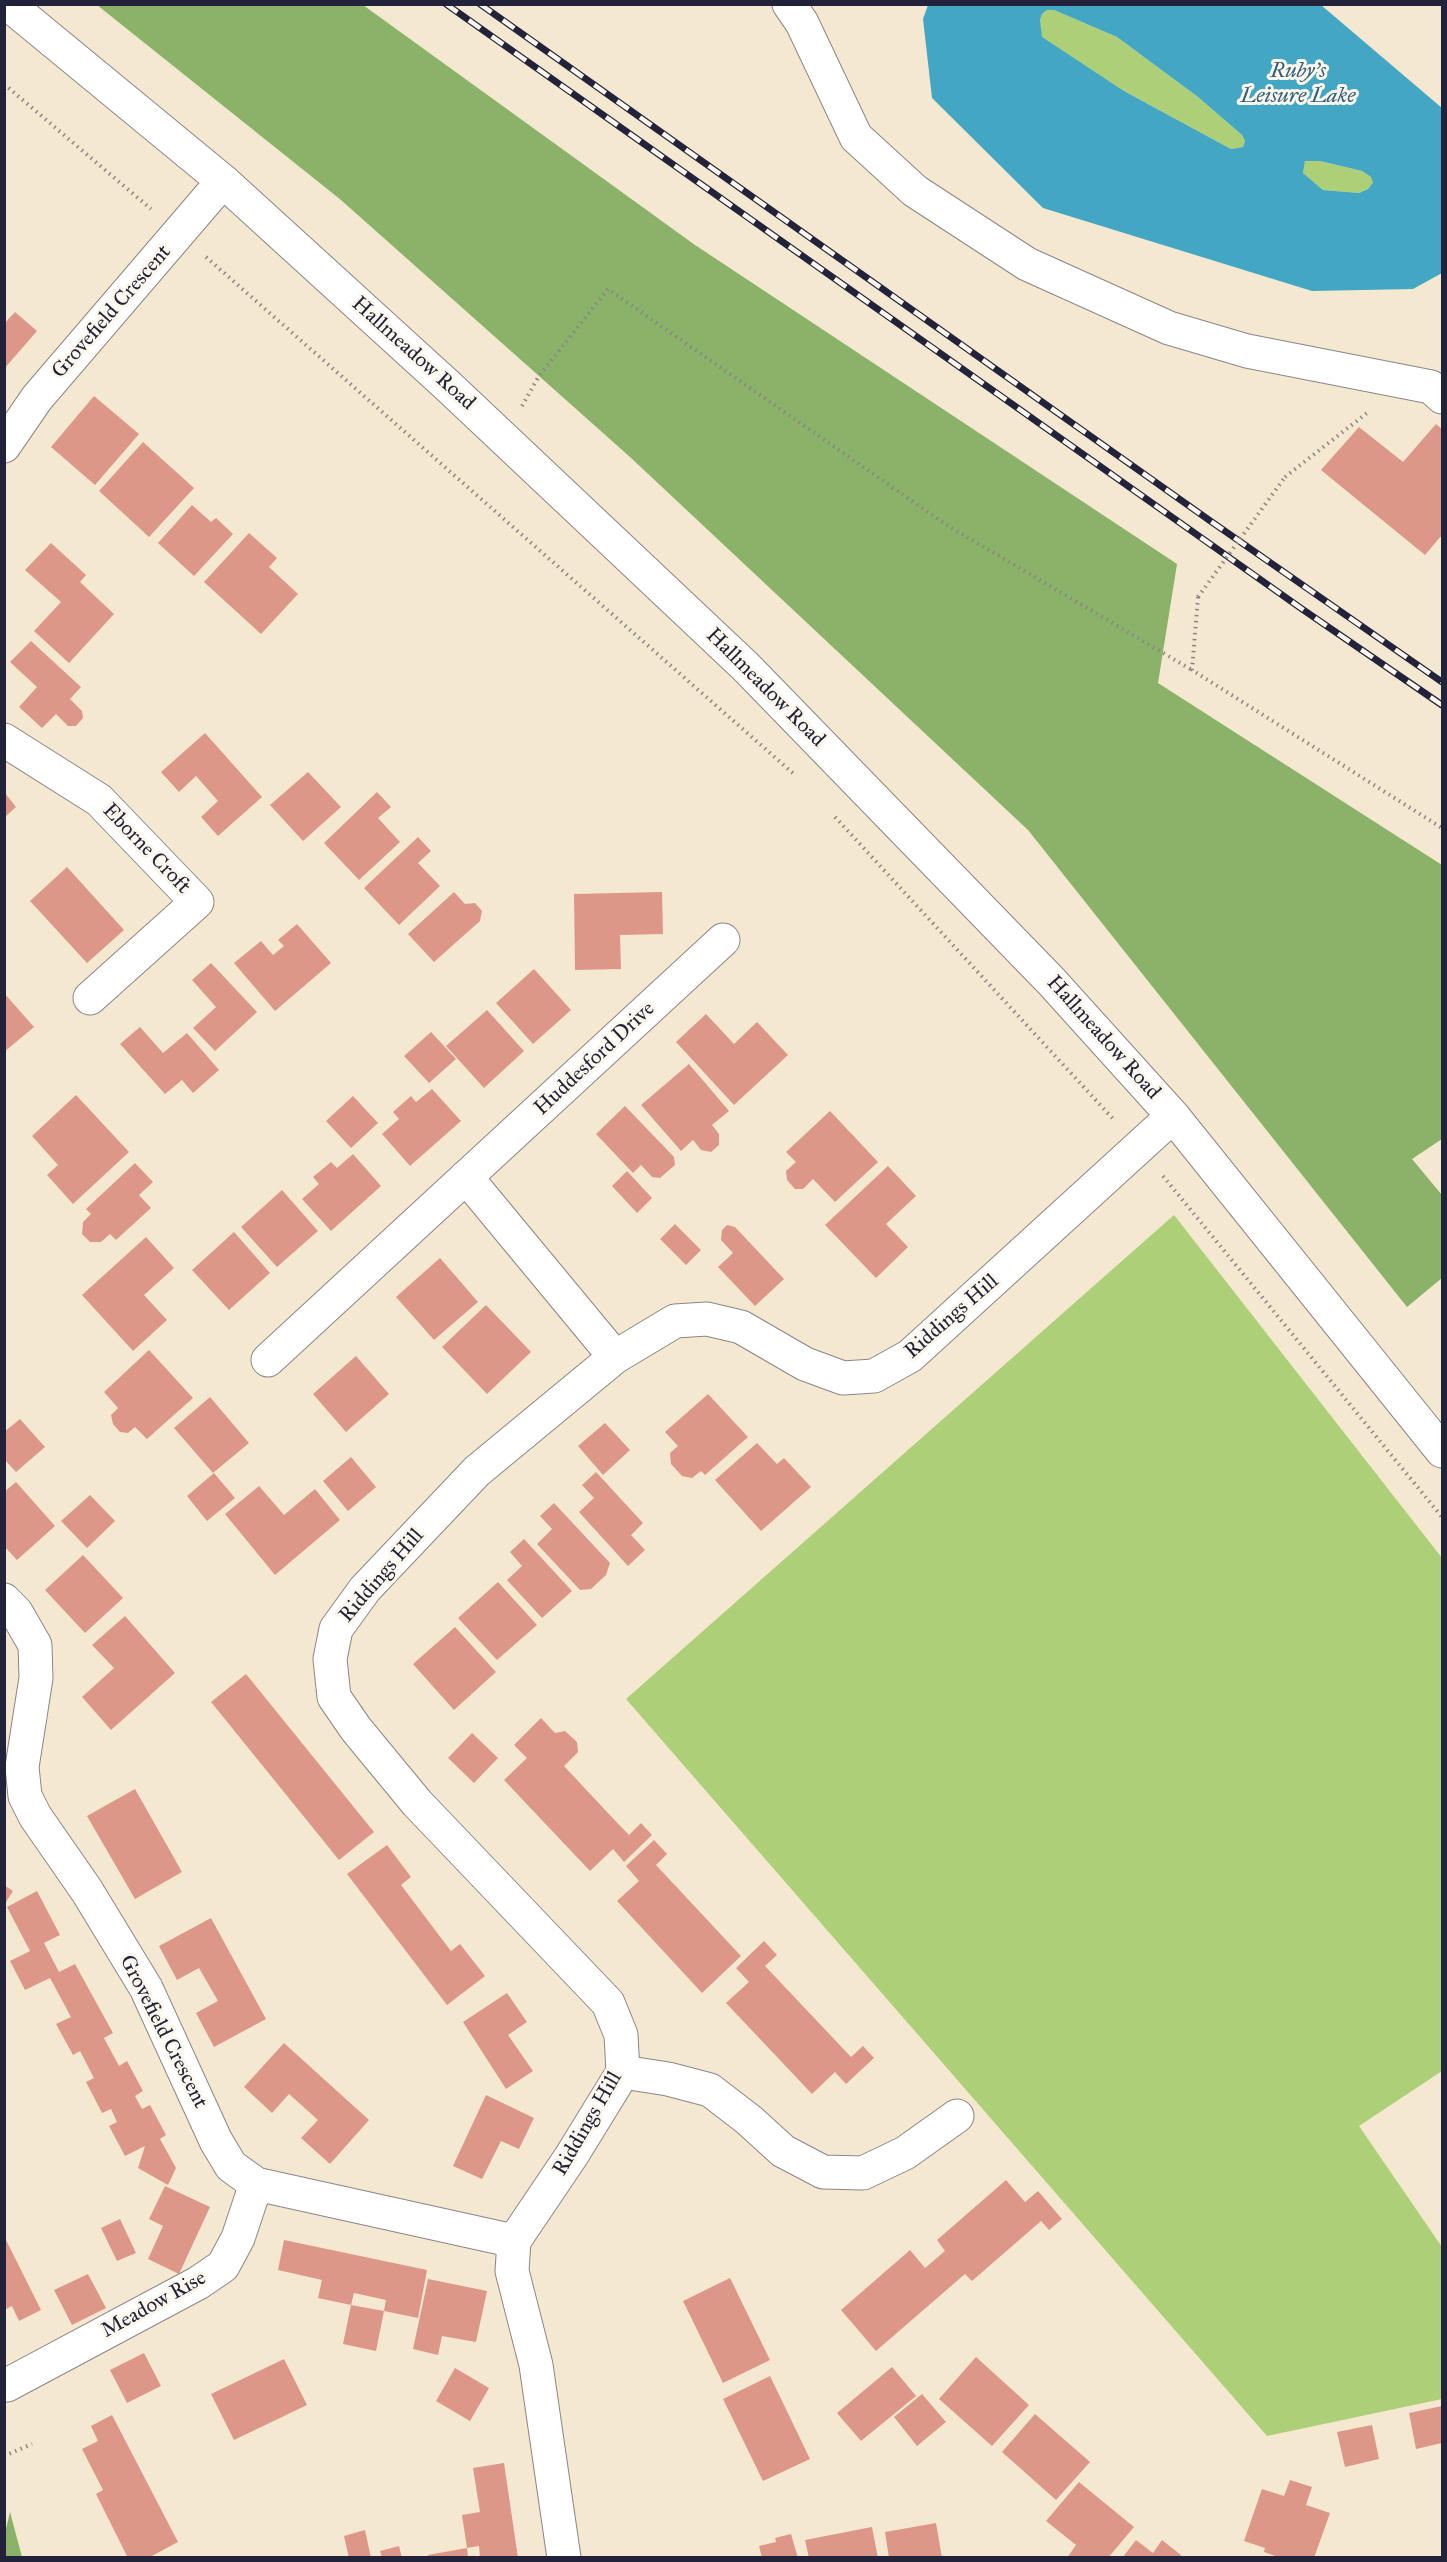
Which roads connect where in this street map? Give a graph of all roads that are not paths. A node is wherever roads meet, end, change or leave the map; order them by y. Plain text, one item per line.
1 (8, 4) edge
2 (789, 4) edge
3 (223, 181) junction
4 (1443, 397) edge
5 (4, 446) edge
6 (4, 740) edge
7 (723, 940) dead end
8 (90, 998) dead end
9 (1173, 1116) junction
10 (466, 1178) junction
11 (615, 1357) junction
12 (268, 1360) dead end
13 (1443, 1451) edge
14 (4, 1600) edge
15 (623, 2072) junction
16 (957, 2116) dead end
17 (256, 2184) junction
18 (514, 2241) junction
19 (7, 2385) dead end
20 (564, 2558) edge

1 - 3 street, Hallmeadow Road
2 - 4 street
3 - 5 street, Grovefield Crescent
3 - 9 street, Hallmeadow Road
6 - 8 street, Eborne Croft
7 - 10 street, Huddesford Drive
9 - 11 street, Riddings Hill
9 - 13 street, Hallmeadow Road
10 - 11 street
10 - 12 street, Huddesford Drive
11 - 15 street, Riddings Hill
14 - 17 street, Grovefield Crescent
15 - 16 street
15 - 18 street, Riddings Hill
17 - 18 street, Grovefield Crescent
17 - 19 street, Meadow Rise
18 - 20 street

